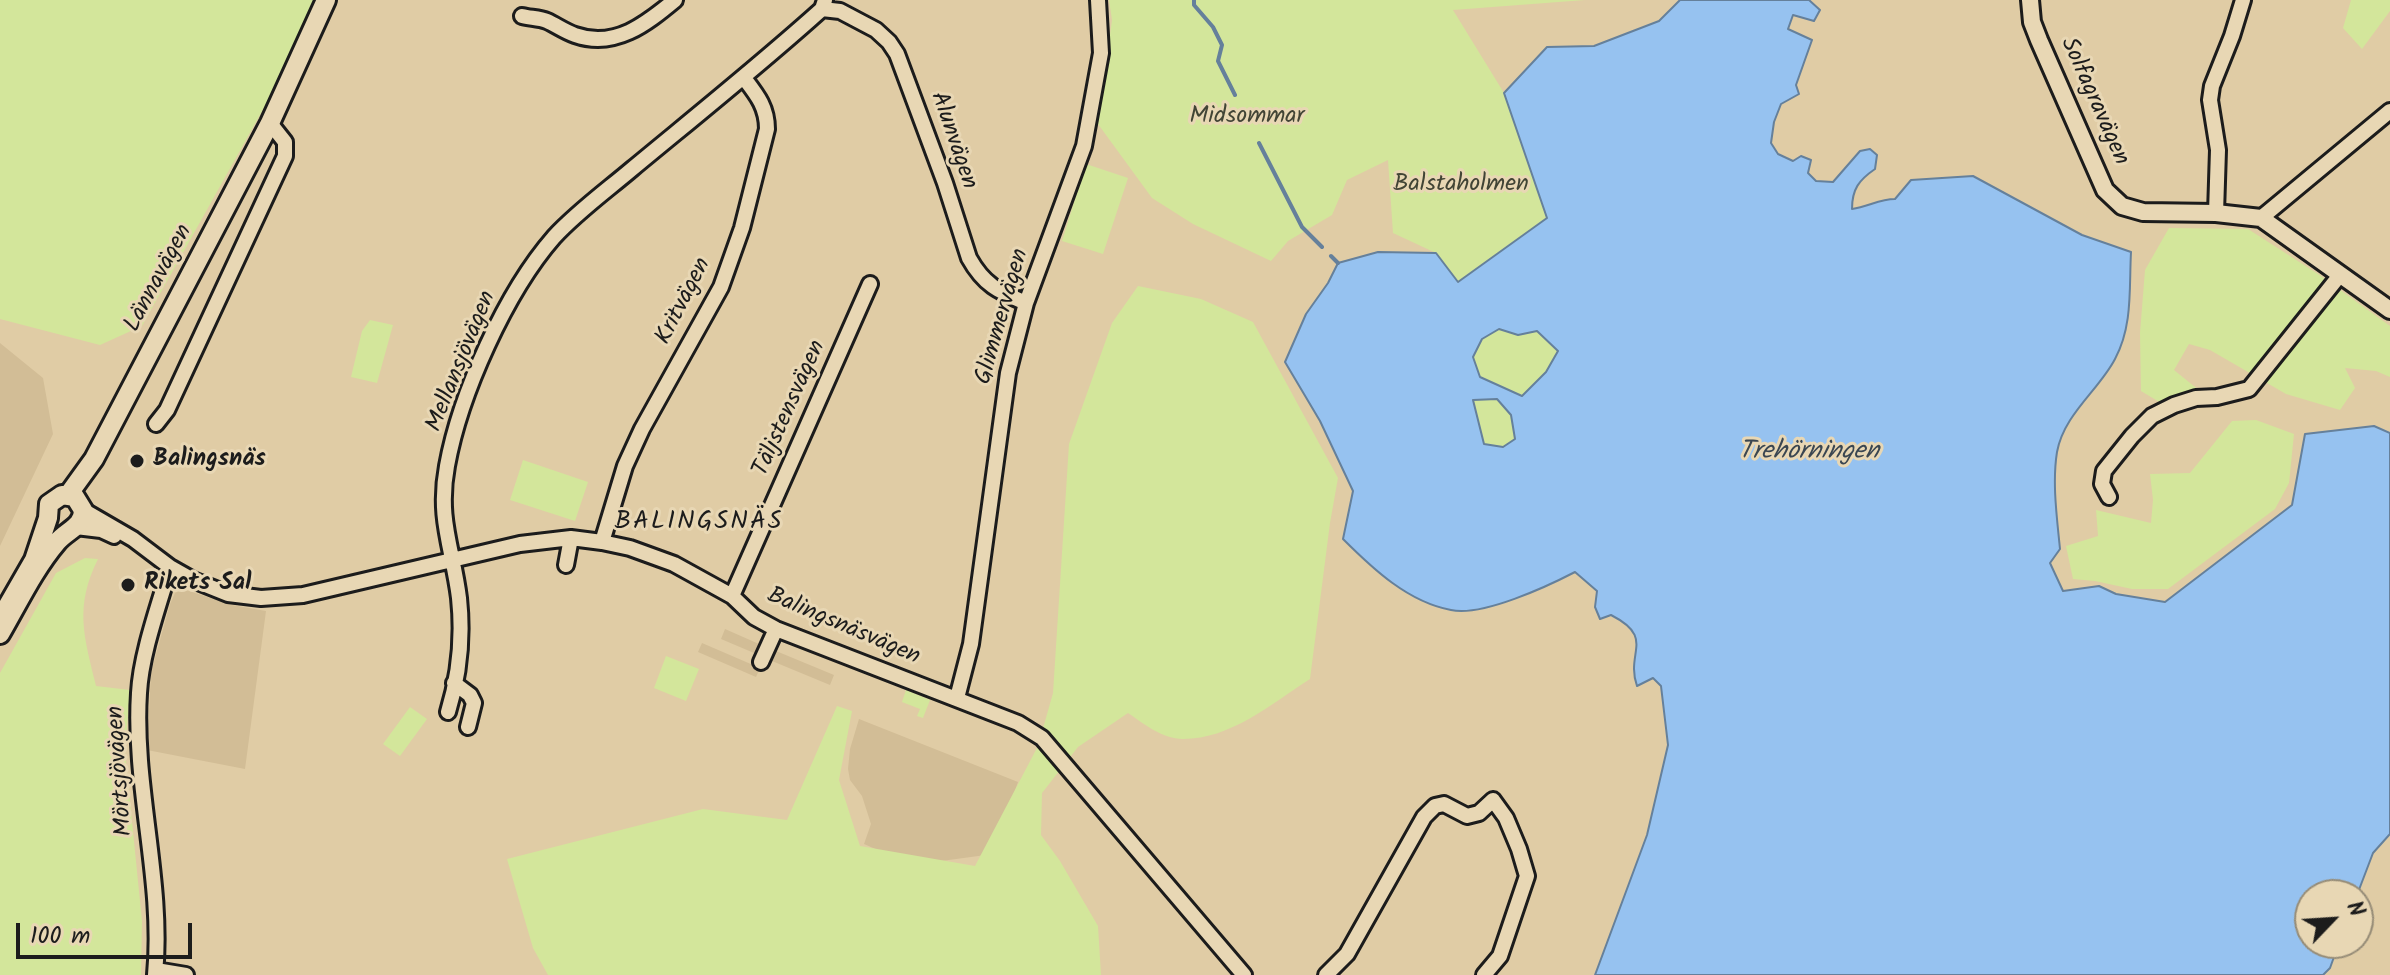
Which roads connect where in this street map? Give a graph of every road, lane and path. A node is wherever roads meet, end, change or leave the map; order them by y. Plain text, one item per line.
1 (326, 0) edge
2 (675, 0) edge
3 (1098, 0) edge
4 (2030, 0) edge
5 (2243, 0) edge
6 (824, 4) edge
7 (522, 16) dead end
8 (744, 78) junction
9 (2390, 111) edge
10 (270, 123) junction
11 (2216, 213) junction
12 (2261, 218) junction
13 (2340, 275) junction
14 (870, 284) dead end
15 (1026, 303) junction
16 (2390, 310) edge
17 (156, 424) dead end
18 (2109, 497) dead end
19 (75, 513) junction
20 (48, 518) junction
21 (571, 538) junction
22 (602, 542) junction
23 (451, 561) junction
24 (566, 565) dead end
25 (170, 567) junction
26 (732, 596) junction
27 (0, 619) edge
28 (776, 629) junction
29 (0, 634) edge
30 (761, 662) dead end
31 (454, 683) junction
32 (957, 698) junction
33 (448, 712) dead end
34 (468, 727) dead end
35 (156, 972) edge
36 (186, 975) edge
37 (1244, 975) edge
38 (1326, 975) edge
39 (1484, 975) edge

1 - 10 main road, Lännavägen
2 - 7 street
3 - 15 street, Glimmervägen
4 - 11 street, Solfagravägen
5 - 11 street
6 - 8 street, Mellansjövägen
6 - 15 street, Alunvägen
8 - 22 street, Kritvägen
8 - 23 street, Mellansjövägen
9 - 12 street
10 - 17 street
10 - 19 main road, Lännavägen
11 - 12 street, Solfagravägen
12 - 13 street, Solfagravägen
13 - 16 street, Solfagravägen
13 - 18 street
14 - 26 street, Täljstensvägen
15 - 32 street, Glimmervägen
19 - 20 main road
19 - 20 main road, Lännavägen
19 - 25 street, Balingsnäsvägen
19 - 29 main road, Lännavägen
20 - 27 main road, Lännavägen
21 - 22 street, Balingsnäsvägen
21 - 23 street, Balingsnäsvägen
21 - 24 street
22 - 26 street, Balingsnäsvägen
23 - 25 street, Balingsnäsvägen
23 - 31 street, Mellansjövägen
25 - 35 street, Mörtsjövägen
26 - 28 street, Balingsnäsvägen
28 - 30 street
28 - 32 street, Balingsnäsvägen
31 - 33 street, Mellansjövägen
31 - 34 street
32 - 37 street, Balingsnäsvägen
35 - 36 street
38 - 39 street

